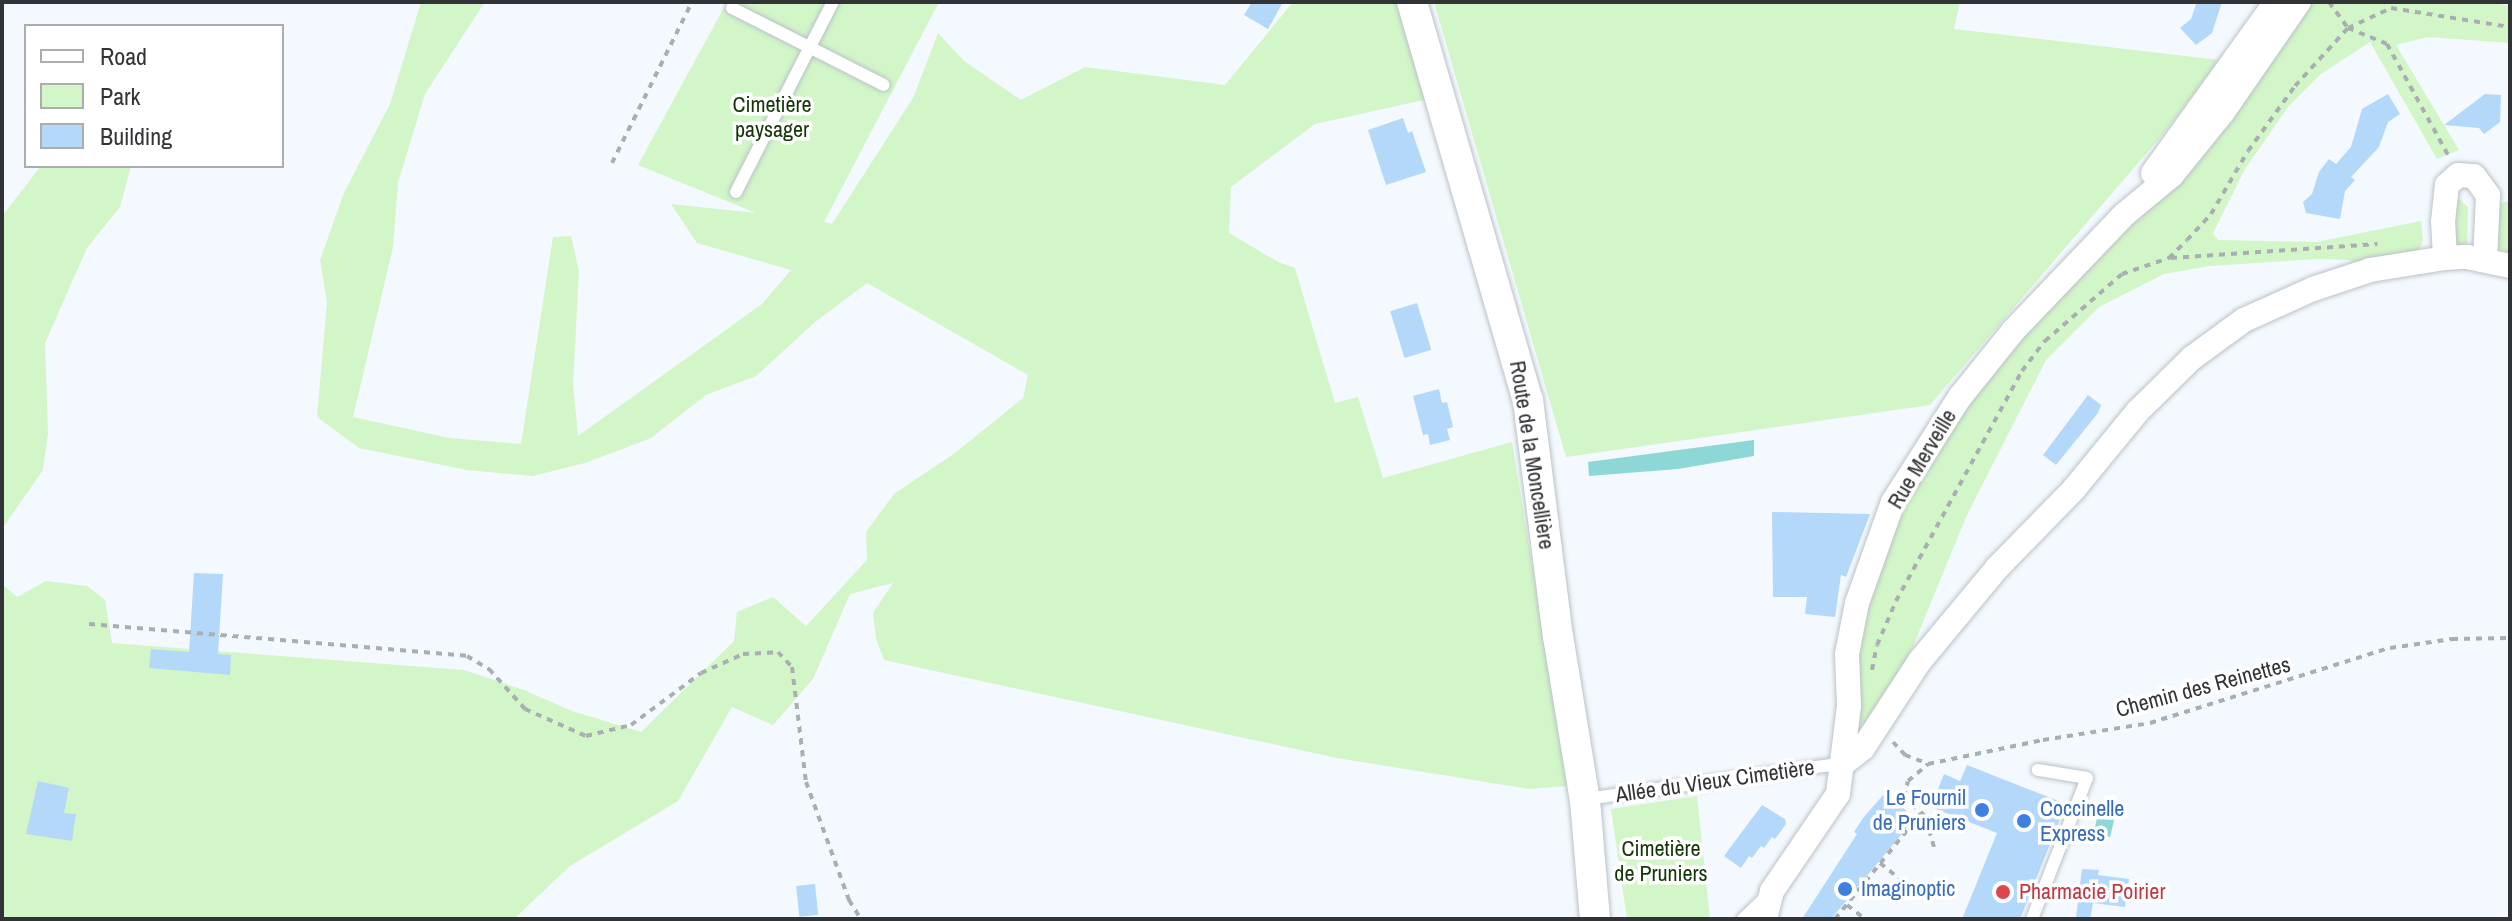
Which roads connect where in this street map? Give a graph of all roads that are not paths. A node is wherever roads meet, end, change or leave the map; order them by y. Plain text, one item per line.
1 (833, 2) edge
2 (1412, 2) edge
3 (2276, 2) edge
4 (2299, 2) edge
5 (732, 8) dead end
6 (810, 47) junction
7 (884, 85) dead end
8 (736, 192) dead end
9 (2499, 193) edge
10 (2125, 214) junction
11 (2445, 258) junction
12 (2485, 260) junction
13 (2510, 266) edge
14 (1844, 763) junction
15 (2038, 770) dead end
16 (1585, 800) junction
17 (1772, 891) junction
18 (1595, 919) edge
19 (1743, 919) edge
20 (1765, 919) edge
21 (2032, 919) edge

1 - 6 lane
2 - 16 street, Route de la Moncellière
3 - 10 street, Rue Merveille
4 - 10 street, Rue Merveille
5 - 6 lane
6 - 7 lane
6 - 8 lane
9 - 11 street
9 - 12 street
10 - 14 street, Rue Merveille
11 - 12 street
11 - 14 street
12 - 13 street
14 - 16 lane, Allée du Vieux Cimetière
14 - 17 street
15 - 21 lane
16 - 18 street, Route de la Moncellière
17 - 19 lane
17 - 20 street

